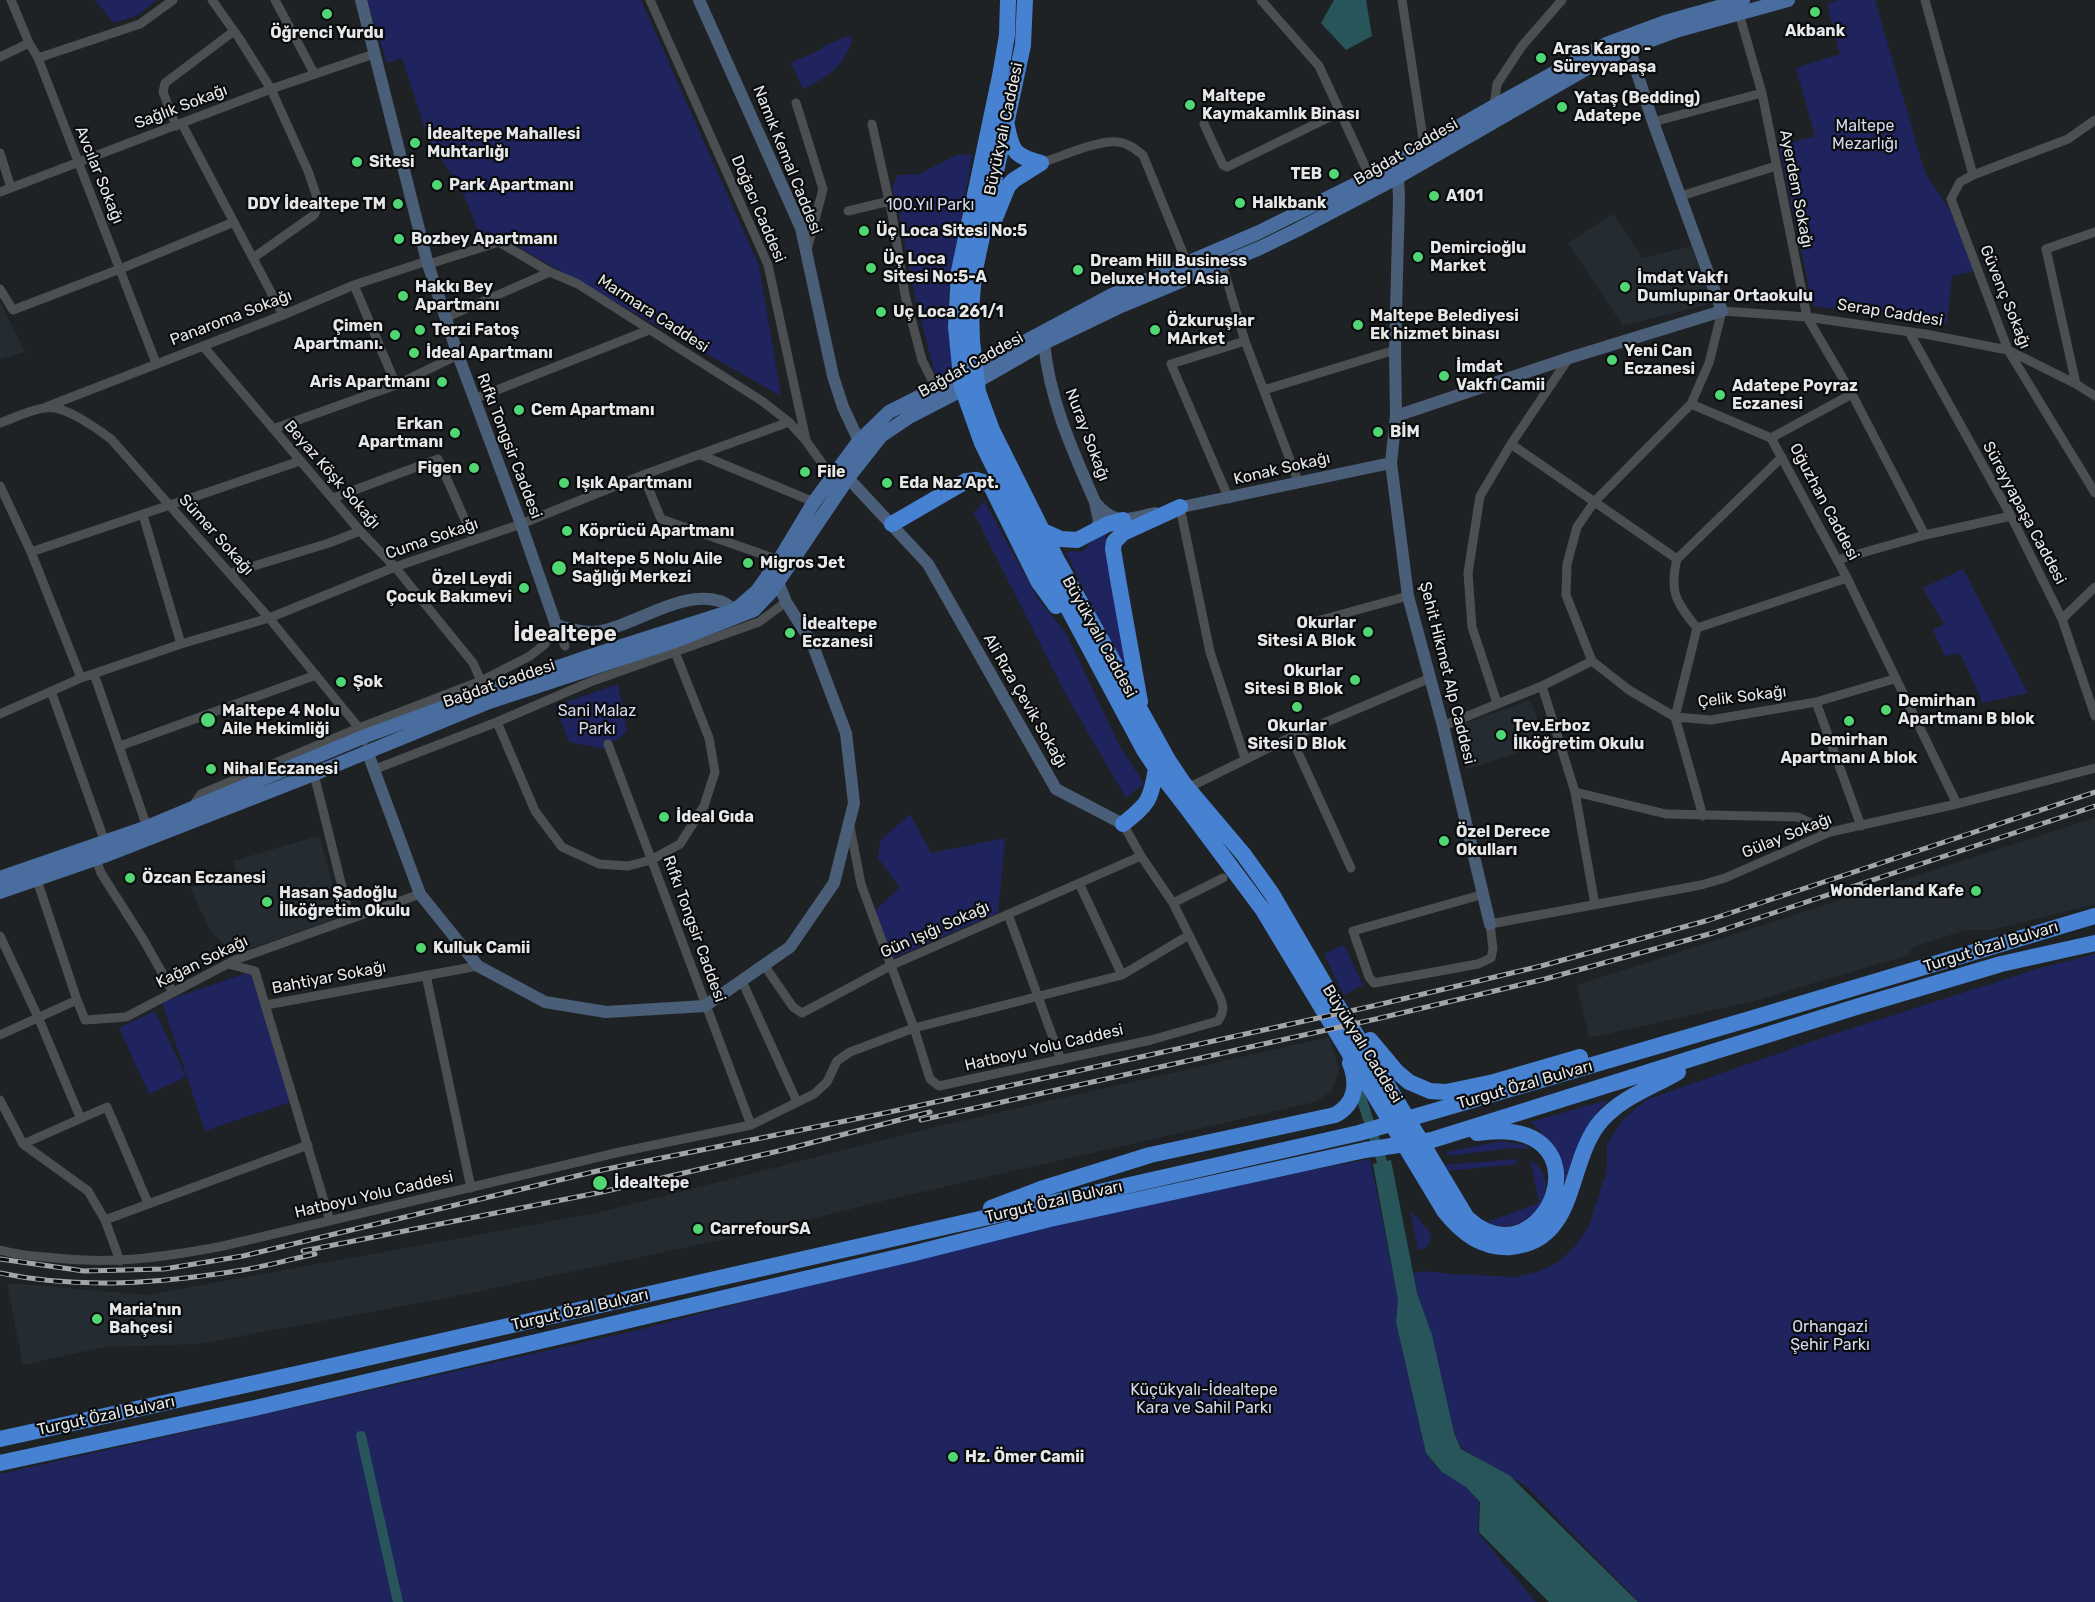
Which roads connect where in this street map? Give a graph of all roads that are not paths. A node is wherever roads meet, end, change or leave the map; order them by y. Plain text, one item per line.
1 (11, 0) edge
2 (172, 0) edge
3 (212, 0) edge
4 (274, 0) edge
5 (361, 0) edge
6 (650, 0) edge
7 (699, 0) edge
8 (1008, 0) edge
9 (1025, 0) edge
10 (1261, 0) edge
11 (1402, 0) edge
12 (1788, 0) edge
13 (1925, 0) edge
14 (1559, 1) edge
15 (1739, 5) edge
16 (234, 30) junction
17 (29, 43) junction
18 (1629, 48) junction
19 (374, 54) junction
20 (0, 57) edge
21 (38, 58) junction
22 (314, 73) junction
23 (271, 89) junction
24 (1762, 93) junction
25 (796, 103) dead end
26 (1494, 106) junction
27 (1340, 112) junction
28 (1006, 117) junction
29 (2095, 120) edge
30 (1653, 122) junction
31 (872, 124) dead end
32 (1204, 124) dead end
33 (179, 125) junction
34 (1424, 145) junction
35 (0, 153) edge
36 (77, 162) junction
37 (1041, 163) junction
38 (1776, 166) junction
39 (1396, 171) junction
40 (1973, 175) junction
41 (1370, 177) junction
42 (11, 188) junction
43 (0, 192) edge
44 (1681, 196) junction
45 (890, 201) junction
46 (848, 211) dead end
47 (234, 222) junction
48 (2095, 232) edge
49 (806, 252) junction
50 (253, 258) junction
51 (428, 263) junction
52 (1187, 263) junction
53 (1222, 264) junction
54 (120, 269) junction
55 (550, 272) junction
56 (967, 272) junction
57 (354, 285) junction
58 (0, 289) edge
59 (1722, 311) junction
60 (283, 315) junction
61 (1807, 317) junction
62 (445, 318) junction
63 (649, 330) junction
64 (1909, 332) junction
65 (1245, 341) junction
66 (1044, 343) junction
67 (203, 346) junction
68 (1395, 350) junction
69 (2008, 350) junction
70 (458, 355) junction
71 (1569, 358) junction
72 (156, 363) junction
73 (2076, 384) junction
74 (396, 385) junction
75 (936, 388) junction
76 (1264, 390) junction
77 (1852, 394) junction
78 (2095, 396) edge
79 (474, 399) junction
80 (1691, 404) junction
81 (46, 407) junction
82 (1396, 416) junction
83 (789, 422) junction
84 (0, 423) edge
85 (273, 429) junction
86 (1771, 438) junction
87 (806, 441) junction
88 (859, 441) junction
89 (1511, 444) junction
90 (700, 455) junction
91 (1782, 457) junction
92 (300, 461) junction
93 (1391, 463) junction
94 (643, 475) junction
95 (832, 477) junction
96 (848, 478) junction
97 (1298, 481) junction
98 (0, 486) edge
99 (2095, 493) edge
100 (1016, 495) junction
101 (333, 498) junction
102 (1229, 498) junction
103 (1594, 501) junction
104 (814, 502) junction
105 (1095, 502) junction
106 (171, 506) junction
107 (1180, 507) junction
108 (143, 515) junction
109 (2011, 516) junction
110 (1123, 520) junction
111 (521, 524) junction
112 (892, 524) junction
113 (1096, 530) junction
114 (360, 531) junction
115 (1043, 531) junction
116 (1925, 535) junction
117 (474, 540) junction
118 (32, 552) junction
119 (1677, 559) junction
120 (779, 560) junction
121 (1837, 560) junction
122 (395, 567) junction
123 (231, 573) junction
124 (1847, 578) junction
125 (778, 582) junction
126 (2095, 587) edge
127 (1408, 596) junction
128 (786, 602) junction
129 (735, 610) junction
130 (269, 618) junction
131 (2062, 619) junction
132 (1317, 621) dead end
133 (556, 625) junction
134 (1697, 628) junction
135 (1078, 629) junction
136 (181, 644) junction
137 (565, 646) dead end
138 (675, 652) junction
139 (1592, 661) junction
140 (94, 674) junction
141 (316, 675) junction
142 (81, 678) junction
143 (1430, 678) junction
144 (1894, 679) junction
145 (482, 681) junction
146 (2090, 683) edge
147 (1542, 686) junction
148 (51, 691) junction
149 (1816, 702) junction
150 (1497, 704) junction
151 (0, 714) edge
152 (1143, 715) junction
153 (2095, 716) edge
154 (1675, 717) junction
155 (497, 722) junction
156 (1443, 726) junction
157 (361, 733) junction
158 (1291, 737) junction
159 (608, 744) dead end
160 (120, 746) junction
161 (367, 751) junction
162 (1245, 758) junction
163 (1156, 768) junction
164 (2095, 768) edge
165 (373, 770) junction
166 (314, 774) junction
167 (1184, 784) junction
168 (1575, 792) junction
169 (220, 804) junction
170 (1957, 804) junction
171 (1193, 805) junction
172 (191, 809) junction
173 (1703, 816) junction
174 (849, 822) junction
175 (1123, 824) junction
176 (1861, 826) junction
177 (147, 827) junction
178 (1830, 832) junction
179 (105, 842) junction
180 (1141, 856) junction
181 (96, 860) junction
182 (651, 860) junction
183 (1351, 868) dead end
184 (0, 878) edge
185 (1223, 878) dead end
186 (38, 880) junction
187 (1079, 883) junction
188 (0, 892) edge
189 (420, 894) junction
190 (1484, 894) junction
191 (1173, 903) junction
192 (1595, 905) junction
193 (1008, 914) junction
194 (2095, 916) edge
195 (350, 919) junction
196 (1490, 924) junction
197 (1189, 935) junction
198 (0, 936) edge
199 (2095, 943) edge
200 (228, 964) junction
201 (764, 965) junction
202 (478, 966) junction
203 (890, 966) junction
204 (426, 975) junction
205 (1122, 975) junction
206 (742, 981) junction
207 (173, 992) junction
208 (1040, 997) junction
209 (1332, 997) junction
210 (77, 1000) junction
211 (266, 1005) junction
212 (705, 1006) junction
213 (38, 1017) junction
214 (1750, 1019) junction
215 (914, 1028) junction
216 (0, 1035) edge
217 (1343, 1045) junction
218 (1707, 1055) junction
219 (1061, 1060) junction
220 (0, 1100) edge
221 (797, 1102) junction
222 (80, 1117) junction
223 (751, 1125) junction
224 (1431, 1140) junction
225 (23, 1144) junction
226 (308, 1145) junction
227 (471, 1188) junction
228 (148, 1203) junction
229 (1451, 1207) junction
230 (105, 1220) junction
231 (330, 1221) junction
232 (934, 1230) junction
233 (0, 1250) edge
234 (120, 1261) junction
235 (0, 1439) edge
236 (0, 1463) edge

1 - 17 street, Avcılar Sokağı
2 - 21 street
3 - 16 street
4 - 22 street
5 - 19 street, Rıfkı Tongsir Caddesi
6 - 87 street, Doğacı Caddesi
7 - 49 street, Namık Kemal Caddesi
8 - 56 highway, Büyükyalı Caddesi
9 - 28 highway, Büyükyalı Caddesi
10 - 27 street
11 - 34 street
12 - 15 main road, Bağdat Caddesi
13 - 40 street
14 - 26 street
15 - 18 main road, Bağdat Caddesi
15 - 24 street, Ayerdem Sokağı
15 - 26 main road, Bağdat Caddesi
16 - 23 street
16 - 33 street
17 - 20 street
17 - 21 street, Avcılar Sokağı
18 - 30 street
18 - 39 main road, Bağdat Caddesi
19 - 22 street, Sağlık Sokağı
19 - 51 street, Rıfkı Tongsir Caddesi
21 - 36 street, Avcılar Sokağı
22 - 23 street, Sağlık Sokağı
23 - 33 street, Sağlık Sokağı
23 - 50 street
24 - 30 street
24 - 38 street, Ayerdem Sokağı
25 - 49 street
26 - 34 main road, Bağdat Caddesi
27 - 32 street
27 - 41 street
28 - 37 highway
28 - 56 highway, Büyükyalı Caddesi
29 - 40 street
30 - 44 street
31 - 45 street
33 - 36 street, Sağlık Sokağı
33 - 47 street
34 - 39 main road, Bağdat Caddesi
35 - 42 street
36 - 42 street, Sağlık Sokağı
36 - 54 street, Avcılar Sokağı
37 - 52 street
37 - 56 highway
38 - 44 street
38 - 61 street, Ayerdem Sokağı
39 - 41 main road, Bağdat Caddesi
39 - 53 main road, Bağdat Caddesi
39 - 68 street, Şehit Hikmet Alp Caddesi
40 - 69 street, Güvenç Sokağı
41 - 52 main road, Bağdat Caddesi
42 - 43 street, Sağlık Sokağı
44 - 59 street
45 - 46 street
45 - 75 street
47 - 50 street
47 - 54 street
48 - 73 street
49 - 88 street, Namık Kemal Caddesi
50 - 60 street
51 - 55 street, Marmara Caddesi
51 - 57 street, Panaroma Sokağı
51 - 62 street, Rıfkı Tongsir Caddesi
52 - 75 main road, Bağdat Caddesi
53 - 65 street
53 - 66 main road, Bağdat Caddesi
54 - 58 street
54 - 72 street, Avcılar Sokağı
55 - 62 street
55 - 63 street, Marmara Caddesi
56 - 100 highway, Büyükyalı Caddesi
57 - 60 street, Panaroma Sokağı
57 - 74 street
59 - 61 street, Serap Caddesi
59 - 71 street, Serap Caddesi
59 - 80 street
60 - 67 street, Panaroma Sokağı
61 - 64 street, Serap Caddesi
61 - 77 street, Ayerdem Sokağı
62 - 70 street, Rıfkı Tongsir Caddesi
63 - 79 street
63 - 83 street, Marmara Caddesi
64 - 69 street, Serap Caddesi
64 - 109 street, Süreyyapaşa Caddesi
65 - 76 street
65 - 102 street
66 - 96 main road, Bağdat Caddesi
66 - 105 street, Nuray Sokağı
67 - 72 street, Panaroma Sokağı
67 - 85 street, Beyaz Köşk Sokağı
68 - 76 street
68 - 82 street, Şehit Hikmet Alp Caddesi
69 - 73 street, Serap Caddesi
69 - 99 street, Güvenç Sokağı
70 - 74 street
70 - 79 street, Rıfkı Tongsir Caddesi
71 - 82 street, Serap Caddesi
71 - 89 street
72 - 81 street, Panaroma Sokağı
73 - 78 street, Serap Caddesi
74 - 85 street
75 - 88 main road, Bağdat Caddesi
76 - 97 street
77 - 86 street
77 - 116 street, Ayerdem Sokağı
79 - 111 street, Rıfkı Tongsir Caddesi
80 - 86 street, Oğuzhan Caddesi
80 - 103 street
81 - 84 street
81 - 106 street, Sümer Sokağı
82 - 93 street, Şehit Hikmet Alp Caddesi
83 - 87 street, Marmara Caddesi
83 - 90 street, Cuma Sokağı
85 - 92 street, Beyaz Köşk Sokağı
86 - 91 street, Oğuzhan Caddesi
87 - 95 street, Marmara Caddesi
88 - 95 main road, Bağdat Caddesi
89 - 103 street
89 - 150 street
90 - 94 street, Cuma Sokağı
90 - 104 street
91 - 119 street
91 - 121 street, Oğuzhan Caddesi
92 - 101 street, Beyaz Köşk Sokağı
92 - 106 street
93 - 97 street, Konak Sokağı
93 - 127 street, Şehit Hikmet Alp Caddesi
94 - 111 street, Cuma Sokağı
94 - 120 street
95 - 104 main road, Bağdat Caddesi
96 - 112 street, Ali Rıza Çevik Sokağı
96 - 125 main road, Bağdat Caddesi
97 - 102 street, Konak Sokağı
98 - 118 street
100 - 115 highway, Büyükyalı Caddesi
100 - 135 highway, Büyükyalı Caddesi
101 - 114 street, Beyaz Köşk Sokağı
101 - 117 street
102 - 107 street, Konak Sokağı
103 - 119 street
103 - 139 street
104 - 120 main road, Bağdat Caddesi
105 - 110 street
105 - 113 street
106 - 108 street
106 - 123 street, Sümer Sokağı
107 - 110 street, Konak Sokağı
107 - 152 highway
107 - 162 street
108 - 118 street
108 - 136 street
109 - 116 street
109 - 131 street, Süreyyapaşa Caddesi
110 - 113 highway
111 - 117 street, Cuma Sokağı
111 - 133 street, Rıfkı Tongsir Caddesi
112 - 135 highway
112 - 175 street, Ali Rıza Çevik Sokağı
113 - 115 highway
114 - 122 street, Beyaz Köşk Sokağı
114 - 123 street
115 - 152 highway, Büyükyalı Caddesi
116 - 121 street
117 - 122 street, Cuma Sokağı
118 - 142 street
119 - 134 street
120 - 129 main road, Bağdat Caddesi
121 - 124 street, Oğuzhan Caddesi
122 - 130 street, Cuma Sokağı
122 - 145 street, Beyaz Köşk Sokağı
123 - 130 street, Sümer Sokağı
124 - 134 street
124 - 144 street, Oğuzhan Caddesi
125 - 128 street
125 - 161 main road, Bağdat Caddesi
126 - 131 street
127 - 132 street
127 - 143 street, Şehit Hikmet Alp Caddesi
128 - 138 street
128 - 174 street
129 - 133 street
129 - 157 main road, Bağdat Caddesi
130 - 136 street, Cuma Sokağı
130 - 141 street, Sümer Sokağı
131 - 146 street, Süreyyapaşa Caddesi
133 - 137 street, Rıfkı Tongsir Caddesi
133 - 145 street
134 - 154 street
135 - 163 highway, Büyükyalı Caddesi
136 - 140 street, Cuma Sokağı
138 - 155 street
138 - 182 street
139 - 147 street
139 - 154 street, Çelik Sokağı
140 - 142 street, Cuma Sokağı
140 - 160 street
141 - 157 street, Sümer Sokağı
141 - 160 street
142 - 148 street, Cuma Sokağı
143 - 156 street, Şehit Hikmet Alp Caddesi
143 - 158 street
144 - 149 street, Çelik Sokağı
144 - 170 street, Oğuzhan Caddesi
145 - 157 street
146 - 153 street, Süreyyapaşa Caddesi
147 - 150 street
147 - 168 street
148 - 151 street, Cuma Sokağı
148 - 179 street
149 - 154 street, Çelik Sokağı
149 - 176 street
150 - 156 street
152 - 167 highway, Büyükyalı Caddesi
154 - 173 street
155 - 165 street
155 - 182 street
156 - 190 street, Şehit Hikmet Alp Caddesi
157 - 161 street, Sümer Sokağı
157 - 169 main road, Bağdat Caddesi
157 - 172 street
158 - 162 street
158 - 183 street
159 - 182 street, Rıfkı Tongsir Caddesi
160 - 177 street
161 - 165 street
161 - 166 main road, Bağdat Caddesi
162 - 167 street
163 - 171 highway, Büyükyalı Caddesi
163 - 175 highway
164 - 170 street, Gülay Sokağı
165 - 189 street
166 - 169 main road, Bağdat Caddesi
166 - 195 street
167 - 171 highway, Büyükyalı Caddesi
168 - 173 street
168 - 192 street
169 - 172 main road, Bağdat Caddesi
169 - 181 main road, Bağdat Caddesi
170 - 176 street, Gülay Sokağı
171 - 209 highway, Büyükyalı Caddesi
171 - 217 highway, Büyükyalı Caddesi
172 - 177 main road, Bağdat Caddesi
173 - 178 street
174 - 201 street
174 - 203 street, Hatboyu Yolu Caddesi
175 - 180 street
176 - 178 street, Gülay Sokağı
177 - 179 main road, Bağdat Caddesi
178 - 192 street, Gülay Sokağı
179 - 184 main road, Bağdat Caddesi
180 - 187 street, Gün Işığı Sokağı
180 - 191 street
181 - 186 main road, Bağdat Caddesi
181 - 207 street
182 - 212 street, Rıfkı Tongsir Caddesi
185 - 191 street
186 - 188 main road, Bağdat Caddesi
186 - 210 street
187 - 193 street, Gün Işığı Sokağı
187 - 205 street
189 - 195 street, Kağan Sokağı
189 - 202 street
190 - 196 street, Şehit Hikmet Alp Caddesi
190 - 196 street, Şehit Hikmet Alp Caddesi
191 - 197 street
192 - 196 street, Gülay Sokağı
193 - 203 street, Gün Işığı Sokağı
193 - 208 street
194 - 214 highway, Turgut Özal Bulvarı
195 - 200 street, Kağan Sokağı
197 - 205 street, Hatboyu Yolu Caddesi
197 - 219 street, Hatboyu Yolu Caddesi
198 - 213 street
199 - 218 highway, Turgut Özal Bulvarı
200 - 207 street, Kağan Sokağı
200 - 211 street
201 - 203 street, Gün Işığı Sokağı
201 - 206 street
202 - 204 street, Bahtiyar Sokağı
202 - 212 street
203 - 215 street, Hatboyu Yolu Caddesi
204 - 211 street, Bahtiyar Sokağı
204 - 227 street
205 - 208 street, Hatboyu Yolu Caddesi
206 - 212 street
206 - 221 street
207 - 210 street, Kağan Sokağı
208 - 215 street, Hatboyu Yolu Caddesi
208 - 219 street
209 - 214 highway
209 - 229 highway, Büyükyalı Caddesi
210 - 213 street
211 - 226 street, Bahtiyar Sokağı
212 - 223 street, Rıfkı Tongsir Caddesi
213 - 216 street
213 - 222 street
214 - 232 highway, Turgut Özal Bulvarı
215 - 219 street, Hatboyu Yolu Caddesi
215 - 221 street, Hatboyu Yolu Caddesi
217 - 229 highway
217 - 232 highway
218 - 224 highway, Turgut Özal Bulvarı
218 - 229 highway
220 - 225 street
221 - 223 street, Hatboyu Yolu Caddesi
222 - 225 street
222 - 228 street
223 - 227 street, Hatboyu Yolu Caddesi
224 - 229 highway
224 - 236 highway, Turgut Özal Bulvarı
225 - 230 street
226 - 228 street
226 - 231 street, Bahtiyar Sokağı
227 - 231 street, Hatboyu Yolu Caddesi
228 - 230 street
230 - 234 street
231 - 234 street, Hatboyu Yolu Caddesi
232 - 235 highway, Turgut Özal Bulvarı
233 - 234 street, Hatboyu Yolu Caddesi

